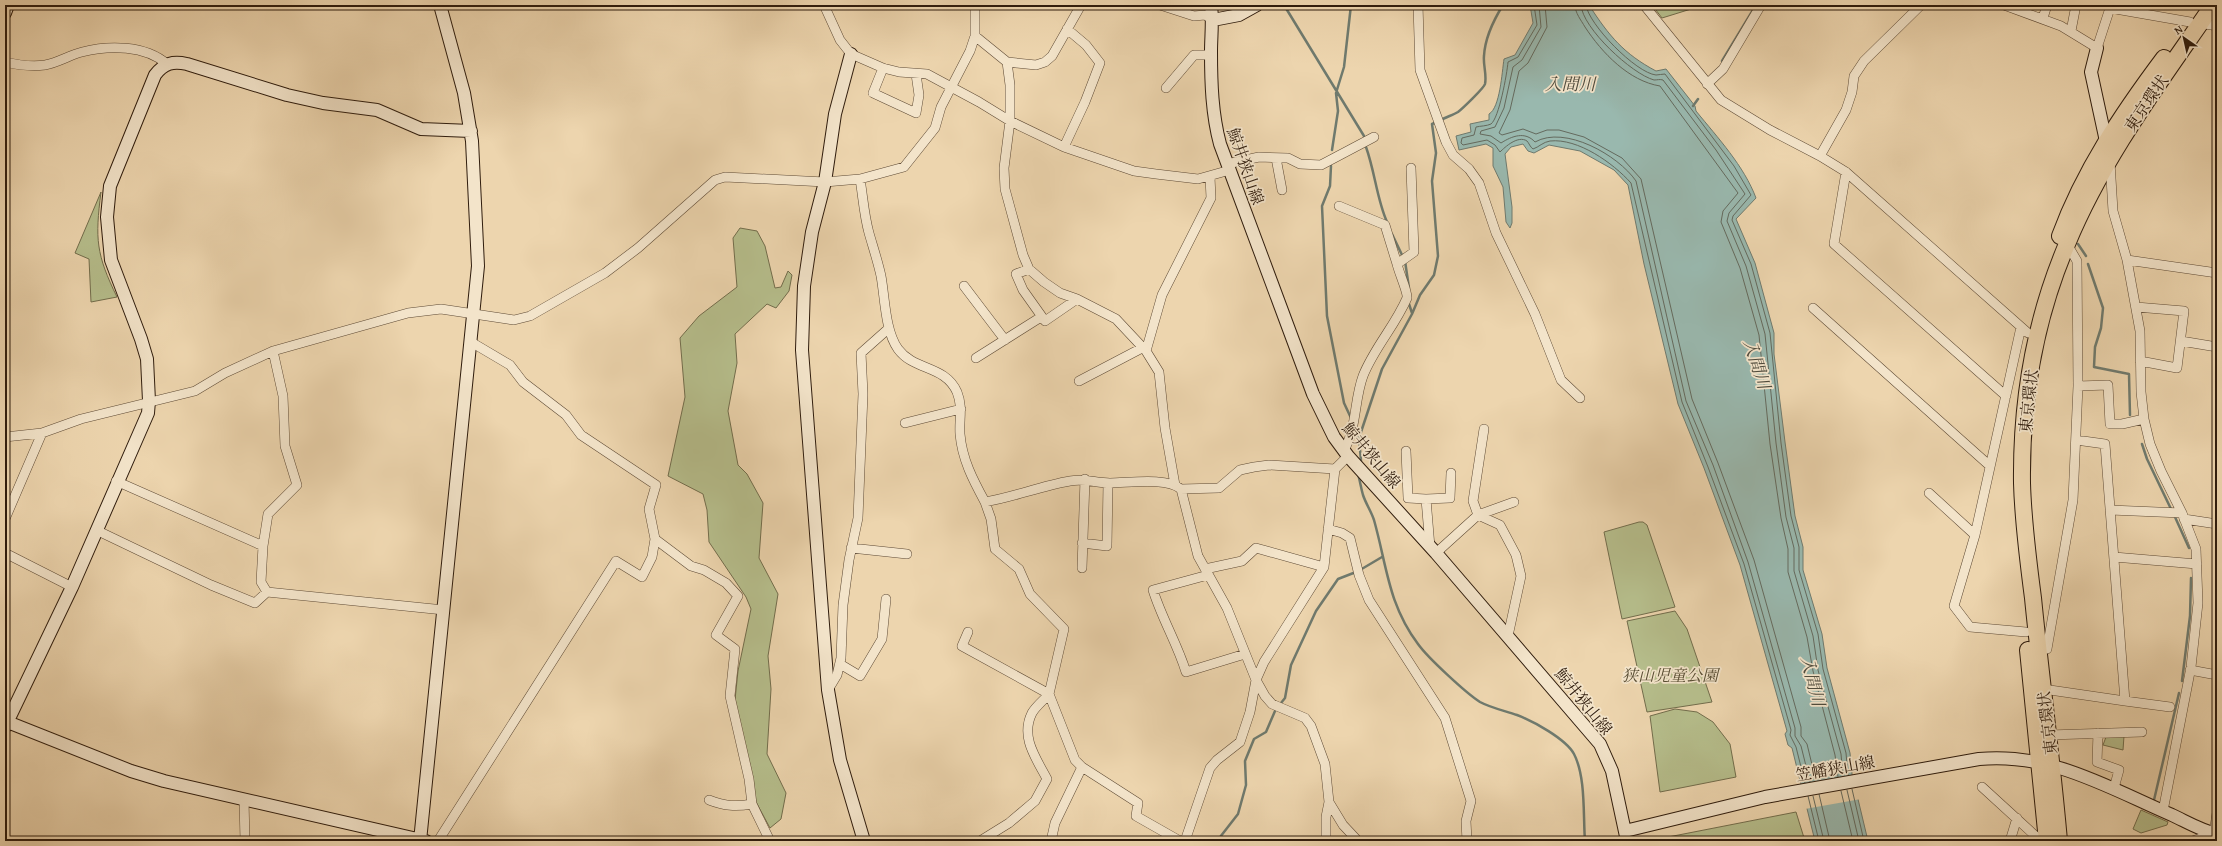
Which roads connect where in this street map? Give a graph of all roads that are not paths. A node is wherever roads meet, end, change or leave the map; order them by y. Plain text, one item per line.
1 (8, 5) edge
2 (440, 5) edge
3 (824, 5) edge
4 (975, 5) edge
5 (1081, 5) edge
6 (1160, 5) edge
7 (1211, 5) edge
8 (1257, 5) edge
9 (1418, 5) edge
10 (1644, 5) edge
11 (1761, 5) edge
12 (1921, 5) edge
13 (2004, 5) edge
14 (2047, 5) edge
15 (2076, 5) edge
16 (2202, 5) edge
17 (2213, 5) edge
18 (2110, 6) edge
19 (5, 13) edge
20 (2043, 18) junction
21 (1213, 20) junction
22 (2195, 23) junction
23 (2217, 26) edge
24 (1067, 29) junction
25 (2071, 31) junction
26 (976, 36) junction
27 (2097, 48) junction
28 (851, 54) junction
29 (1211, 55) junction
30 (5, 62) edge
31 (1007, 62) junction
32 (167, 64) junction
33 (883, 68) junction
34 (916, 74) junction
35 (1707, 84) junction
36 (950, 88) junction
37 (1166, 88) dead end
38 (1010, 121) junction
39 (471, 131) junction
40 (1374, 137) dead end
41 (2106, 141) junction
42 (1064, 147) junction
43 (1820, 156) junction
44 (2110, 157) junction
45 (1276, 158) junction
46 (1229, 167) junction
47 (1411, 168) dead end
48 (1846, 172) junction
49 (1210, 177) junction
50 (860, 179) junction
51 (825, 182) junction
52 (1282, 190) dead end
53 (1339, 206) dead end
54 (2067, 244) junction
55 (2127, 260) junction
56 (1397, 264) junction
57 (1029, 269) junction
58 (2217, 273) edge
59 (964, 286) dead end
60 (1077, 299) junction
61 (2136, 307) junction
62 (1813, 308) dead end
63 (474, 315) junction
64 (1041, 317) junction
65 (888, 329) junction
66 (2024, 330) junction
67 (1004, 340) junction
68 (2181, 340) junction
69 (471, 342) junction
70 (2217, 347) edge
71 (1144, 350) junction
72 (273, 351) junction
73 (976, 358) dead end
74 (2140, 361) junction
75 (1079, 381) dead end
76 (2078, 386) junction
77 (2006, 396) junction
78 (1580, 398) dead end
79 (149, 401) junction
80 (961, 409) junction
81 (2144, 419) junction
82 (905, 423) dead end
83 (1484, 429) dead end
84 (42, 434) junction
85 (5, 437) edge
86 (2076, 440) junction
87 (1406, 451) dead end
88 (1346, 453) junction
89 (1990, 466) junction
90 (1336, 469) junction
91 (1451, 473) dead end
92 (1085, 479) junction
93 (116, 480) junction
94 (1108, 483) junction
95 (1178, 487) junction
96 (1929, 493) dead end
97 (1426, 499) junction
98 (985, 502) junction
99 (1514, 502) dead end
100 (2110, 510) junction
101 (1478, 515) junction
102 (2183, 516) junction
103 (5, 519) edge
104 (2217, 524) edge
105 (1328, 529) junction
106 (96, 530) junction
107 (1975, 535) junction
108 (655, 540) junction
109 (1082, 543) junction
110 (263, 546) junction
111 (851, 548) junction
112 (1433, 550) junction
113 (5, 553) edge
114 (907, 554) dead end
115 (2114, 556) junction
116 (2196, 564) junction
117 (1324, 567) junction
118 (1082, 568) dead end
119 (1206, 572) junction
120 (72, 586) junction
121 (267, 592) junction
122 (886, 599) dead end
123 (444, 610) junction
124 (968, 632) dead end
125 (2026, 632) junction
126 (1508, 636) junction
127 (2038, 649) junction
128 (1245, 654) junction
129 (840, 664) junction
130 (2190, 670) junction
131 (2217, 675) edge
132 (1256, 680) junction
133 (828, 690) junction
134 (2043, 690) junction
135 (1049, 694) junction
136 (2126, 701) junction
137 (2170, 707) dead end
138 (6, 723) edge
139 (2142, 732) dead end
140 (2098, 733) junction
141 (2049, 735) junction
142 (2046, 764) junction
143 (1082, 767) junction
144 (1982, 787) dead end
145 (2114, 788) junction
146 (244, 800) junction
147 (709, 800) dead end
148 (1330, 802) junction
149 (752, 804) junction
150 (2163, 811) junction
151 (2217, 813) edge
152 (2017, 818) junction
153 (2216, 834) edge
154 (1626, 836) edge
155 (422, 840) edge
156 (245, 841) edge
157 (438, 841) edge
158 (770, 841) edge
159 (864, 841) edge
160 (980, 841) edge
161 (1051, 841) edge
162 (1180, 841) edge
163 (1185, 841) edge
164 (1326, 841) edge
165 (1358, 841) edge
166 (1467, 841) edge
167 (2010, 841) edge
168 (2041, 841) edge
169 (2047, 841) edge
170 (2059, 841) edge
171 (2193, 841) edge

1 - 19 street
2 - 39 street
3 - 28 street
4 - 26 street
5 - 24 street
6 - 21 street
7 - 21 street, 鯨井狭山線
8 - 21 street
9 - 78 street
10 - 35 street
11 - 35 street
12 - 43 street
13 - 20 street
14 - 20 street
15 - 25 street
16 - 22 highway, 東京環状
17 - 22 highway, 東京環状
18 - 22 street
18 - 27 street
20 - 25 street
21 - 29 street, 鯨井狭山線
22 - 23 street
22 - 41 highway, 東京環状
22 - 44 highway, 東京環状
24 - 31 street
24 - 42 street
25 - 27 street
26 - 31 street
26 - 36 street
27 - 41 street
28 - 33 street
28 - 51 street
29 - 37 street
29 - 46 street, 鯨井狭山線
30 - 32 street
31 - 38 street
32 - 39 street
32 - 79 street
33 - 34 street
33 - 34 street
34 - 36 street
35 - 43 street
36 - 38 street
36 - 50 street
38 - 42 street
38 - 57 street
39 - 63 street
40 - 45 street
41 - 44 street
41 - 66 highway, 東京環状
42 - 49 street
43 - 48 street
44 - 54 highway, 東京環状
44 - 55 street
45 - 46 street
45 - 52 street
46 - 49 street
46 - 88 street, 鯨井狭山線
47 - 56 street
48 - 66 street
48 - 77 street
49 - 71 street
50 - 51 street
50 - 65 street
51 - 63 street
51 - 133 street
53 - 56 street
54 - 76 street
54 - 127 highway, 東京環状
55 - 58 street
55 - 61 street
56 - 88 street
57 - 60 street
57 - 64 street
59 - 67 street
60 - 64 street
60 - 71 street
61 - 68 street
61 - 74 street
62 - 89 street
63 - 69 street
63 - 72 street
64 - 67 street
65 - 80 street
65 - 111 street
66 - 77 street
66 - 125 highway, 東京環状
67 - 73 street
68 - 70 street
68 - 74 street
69 - 108 street
69 - 123 street
71 - 75 street
71 - 95 street
72 - 79 street
72 - 110 street
74 - 81 street
76 - 81 street
76 - 86 street
77 - 89 street
79 - 84 street
79 - 93 street
80 - 82 street
80 - 98 street
81 - 102 street
83 - 101 street
84 - 85 street
84 - 103 street
86 - 100 street
86 - 127 street
87 - 97 street
88 - 90 street
88 - 112 street, 鯨井狭山線
89 - 107 street
90 - 95 street
90 - 105 street
91 - 97 street
92 - 94 street
92 - 98 street
92 - 109 street
93 - 106 street
93 - 110 street
94 - 95 street
94 - 109 street
95 - 119 street
96 - 107 street
97 - 112 street
98 - 135 street
99 - 101 street
100 - 102 street
100 - 115 street
101 - 112 street
101 - 126 street
102 - 104 street
102 - 116 street
105 - 117 street
105 - 166 street
106 - 120 street
106 - 121 street
107 - 125 street
108 - 149 street
108 - 157 street
109 - 118 street
110 - 121 street
111 - 114 street
111 - 129 street
112 - 126 street, 鯨井狭山線
113 - 120 street
115 - 116 street
115 - 136 street
116 - 130 street
117 - 119 street
117 - 132 street
119 - 128 street
119 - 128 street
120 - 138 street
121 - 123 street
122 - 129 street
123 - 155 street
124 - 135 street
125 - 142 highway, 東京環状
126 - 154 street, 鯨井狭山線
127 - 134 highway, 東京環状
128 - 132 street
129 - 133 street
130 - 131 street
130 - 150 street
132 - 148 street
132 - 163 street
133 - 159 street
134 - 136 street
134 - 141 highway, 東京環状
135 - 143 street
135 - 160 street
136 - 137 street
138 - 146 street
139 - 140 street
140 - 141 street
140 - 145 street
141 - 142 highway, 東京環状
142 - 145 street, 笠幡狭山線
142 - 154 street, 笠幡狭山線
142 - 169 highway, 東京環状
142 - 170 highway, 東京環状
143 - 161 street
143 - 162 street
144 - 152 street
145 - 150 street, 笠幡狭山線
146 - 155 street
146 - 156 street
147 - 149 street
148 - 164 street
148 - 165 street
149 - 158 street
150 - 153 street, 笠幡狭山線
151 - 153 street
152 - 167 street
152 - 168 street
153 - 171 street

